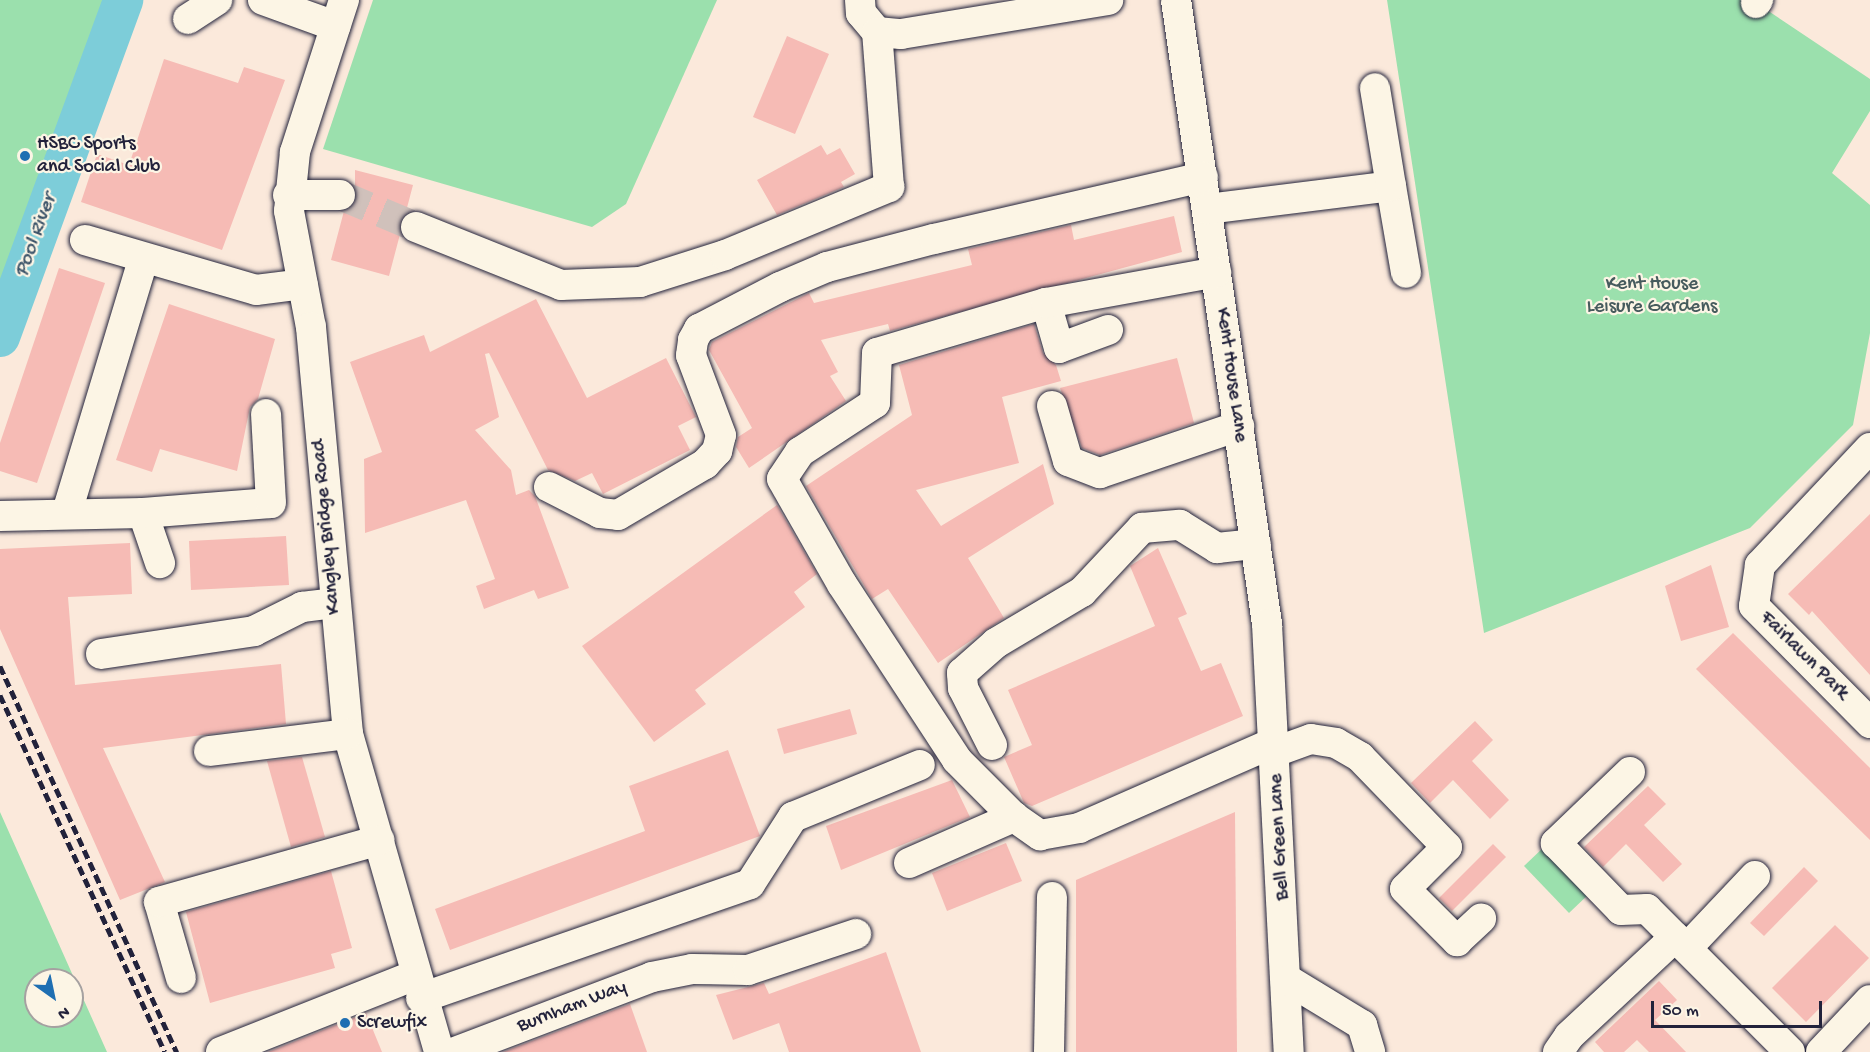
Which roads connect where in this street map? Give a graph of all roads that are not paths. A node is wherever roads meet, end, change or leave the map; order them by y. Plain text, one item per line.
1 (217, 0) edge
2 (263, 0) edge
3 (860, 0) edge
4 (1108, 0) edge
5 (1176, 0) edge
6 (339, 13) edge
7 (188, 19) dead end
8 (877, 32) junction
9 (1375, 88) dead end
10 (1203, 177) junction
11 (1391, 186) junction
12 (288, 195) junction
13 (340, 195) tunnel mouth
14 (1207, 209) junction
15 (416, 227) tunnel mouth
16 (85, 240) dead end
17 (143, 261) junction
18 (1216, 272) junction
19 (1406, 273) dead end
20 (303, 284) junction
21 (1046, 303) junction
22 (1108, 330) dead end
23 (1052, 406) dead end
24 (266, 414) dead end
25 (1239, 426) junction
26 (1870, 448) edge
27 (549, 487) dead end
28 (67, 512) junction
29 (143, 513) junction
30 (0, 516) edge
31 (1256, 544) junction
32 (160, 563) dead end
33 (334, 603) junction
34 (101, 654) dead end
35 (1870, 723) edge
36 (348, 734) junction
37 (992, 745) dead end
38 (1275, 747) junction
39 (209, 751) dead end
40 (920, 765) dead end
41 (1630, 772) dead end
42 (1014, 817) junction
43 (379, 840) junction
44 (909, 863) dead end
45 (1755, 876) dead end
46 (1052, 897) dead end
47 (1481, 919) dead end
48 (856, 934) dead end
49 (1681, 942) junction
50 (181, 978) dead end
51 (1288, 980) junction
52 (418, 987) junction
53 (1870, 1000) edge
54 (458, 1051) edge
55 (222, 1052) edge
56 (1049, 1052) edge
57 (1289, 1052) edge
58 (1370, 1052) edge
59 (1558, 1052) edge
60 (1790, 1052) edge
61 (1821, 1052) edge

1 - 7 street
2 - 6 street
3 - 8 street
4 - 8 street
5 - 10 street, Kent House Lane
6 - 12 street, Kangley Bridge Road
8 - 15 street
9 - 11 street
10 - 14 street, Kent House Lane
10 - 27 street
11 - 14 street
11 - 19 street
12 - 13 street
12 - 20 street, Kangley Bridge Road
14 - 18 street, Kent House Lane
16 - 17 street
17 - 20 street
17 - 28 street
18 - 21 street
18 - 25 street, Kent House Lane
20 - 33 street, Kangley Bridge Road
21 - 22 street
21 - 42 street
23 - 25 street
24 - 29 street
25 - 31 street, Kent House Lane
26 - 35 street, Fairlawn Park
28 - 29 street
28 - 30 street
29 - 32 street
31 - 37 street
31 - 38 street, Kent House Lane
33 - 34 street
33 - 36 street, Kangley Bridge Road
36 - 39 street
36 - 43 street, Kangley Bridge Road
38 - 42 street
38 - 47 street, Bell Green Lane
38 - 51 street, Bell Green Lane
40 - 52 street
41 - 49 street
42 - 44 street
43 - 50 street
43 - 52 street, Kangley Bridge Road
45 - 49 street
46 - 56 street
48 - 54 street, Burnham Way
49 - 59 street
49 - 60 street
51 - 57 street, Bell Green Lane
51 - 58 street
52 - 54 street, Kangley Bridge Road
52 - 55 street
53 - 61 street

